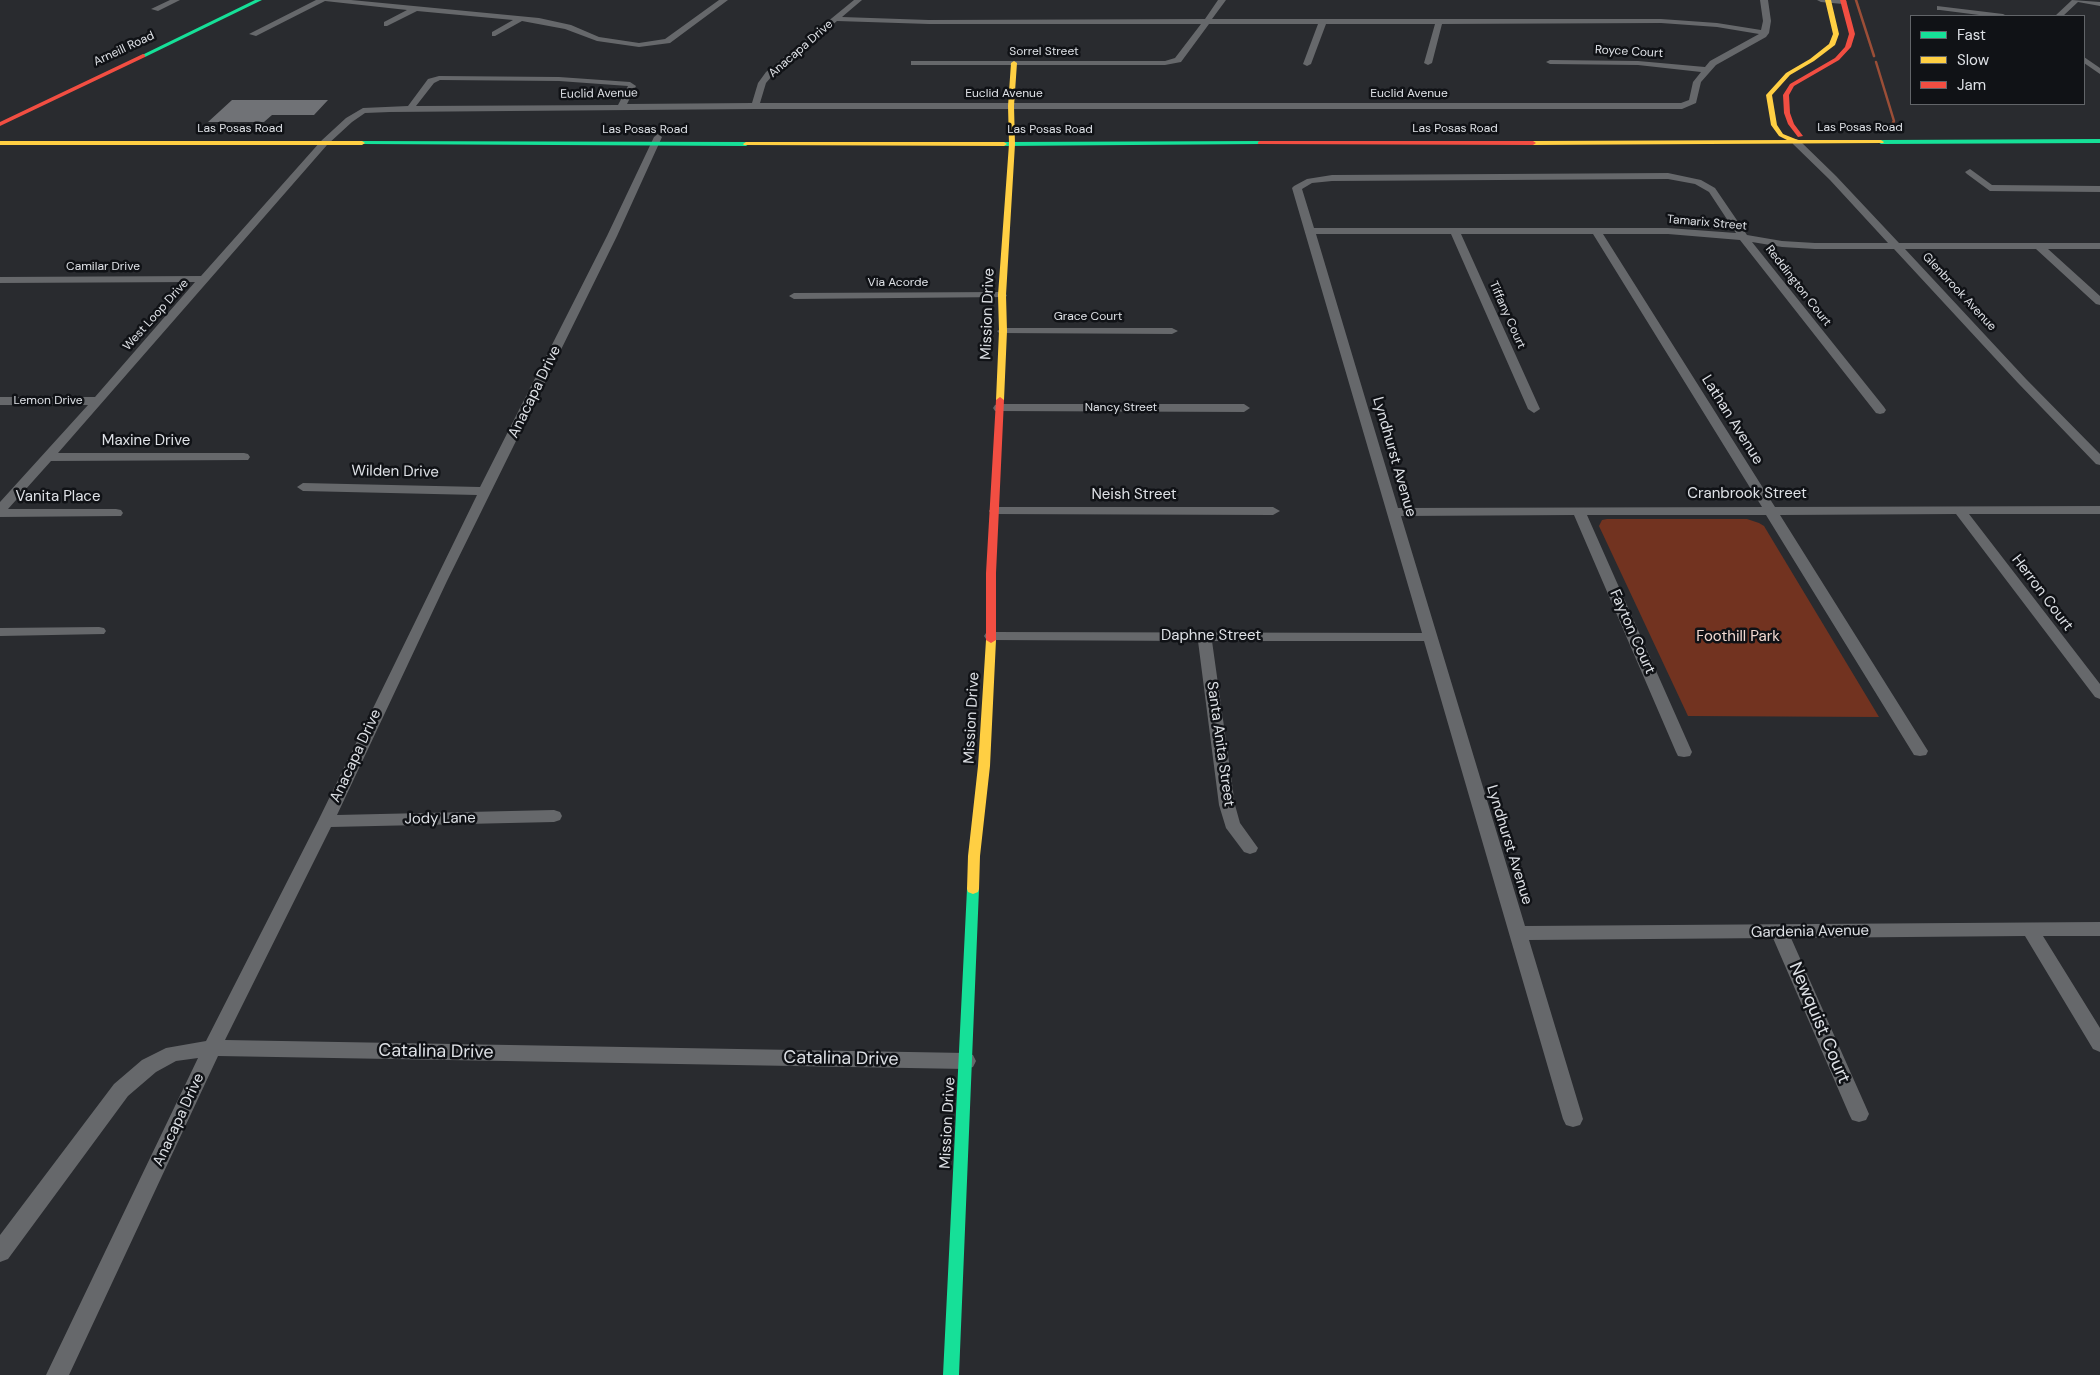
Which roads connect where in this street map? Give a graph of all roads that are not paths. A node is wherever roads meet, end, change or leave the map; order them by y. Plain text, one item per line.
1 (176, 0) edge
2 (245, 0) edge
3 (259, 0) edge
4 (322, 0) edge
5 (328, 0) edge
6 (720, 0) edge
7 (858, 0) edge
8 (1222, 0) edge
9 (1764, 0) edge
10 (1821, 0) edge
11 (1828, 0) edge
12 (1944, 0) edge
13 (2076, 0) edge
14 (2080, 0) edge
15 (1843, 1) edge
16 (2100, 4) edge
17 (416, 8) junction
18 (155, 9) dead end
19 (1939, 12) edge
20 (1987, 15) edge
21 (2060, 15) edge
22 (521, 18) junction
23 (835, 19) junction
24 (1207, 22) junction
25 (1323, 22) junction
26 (1439, 22) junction
27 (387, 24) dead end
28 (1764, 32) junction
29 (253, 34) dead end
30 (495, 34) dead end
31 (2085, 60) edge
32 (1550, 62) dead end
33 (914, 63) dead end
34 (1014, 63) junction
35 (1428, 63) dead end
36 (1307, 64) dead end
37 (1706, 70) junction
38 (2100, 72) edge
39 (755, 106) junction
40 (1011, 106) junction
41 (621, 107) junction
42 (410, 109) junction
43 (0, 115) edge
44 (0, 124) edge
45 (1781, 135) junction
46 (2100, 136) edge
47 (0, 137) edge
48 (1798, 139) junction
49 (328, 140) junction
50 (656, 140) junction
51 (1011, 140) junction
52 (2100, 141) edge
53 (0, 143) edge
54 (1970, 172) dead end
55 (1695, 180) joint
56 (2100, 189) edge
57 (1310, 231) junction
58 (1454, 232) junction
59 (1597, 232) junction
60 (1743, 238) junction
61 (1898, 246) junction
62 (2039, 246) junction
63 (2100, 246) edge
64 (206, 279) junction
65 (0, 280) edge
66 (1002, 295) junction
67 (794, 296) dead end
68 (2100, 302) edge
69 (1003, 331) junction
70 (1172, 331) dead end
71 (0, 401) edge
72 (97, 401) junction
73 (999, 408) junction
74 (1244, 408) dead end
75 (1534, 409) dead end
76 (1880, 410) dead end
77 (47, 457) junction
78 (244, 457) dead end
79 (2100, 461) edge
80 (304, 487) dead end
81 (486, 490) junction
82 (0, 510) edge
83 (1770, 510) junction
84 (1959, 510) junction
85 (2100, 510) edge
86 (996, 511) junction
87 (1273, 511) dead end
88 (1394, 512) junction
89 (1579, 512) junction
90 (116, 513) dead end
91 (99, 631) dead end
92 (0, 632) edge
93 (1204, 635) junction
94 (992, 636) junction
95 (1430, 637) junction
96 (2100, 694) edge
97 (1920, 751) dead end
98 (1684, 752) dead end
99 (554, 816) dead end
100 (326, 821) junction
101 (1250, 848) dead end
102 (2100, 929) edge
103 (2030, 930) junction
104 (1780, 932) junction
105 (1519, 933) junction
106 (2100, 1044) edge
107 (212, 1048) junction
108 (966, 1061) junction
109 (1859, 1114) dead end
110 (1573, 1119) dead end
111 (0, 1252) edge
112 (57, 1375) edge
113 (951, 1375) edge

1 - 18 street
2 - 43 main road, Arneill Road
3 - 44 main road, Arneill Road
4 - 29 street
5 - 17 street
6 - 22 street
7 - 23 street, Anacapa Drive
8 - 24 street
9 - 28 street
10 - 11 street
11 - 15 street
11 - 45 main road
12 - 19 street
13 - 21 street
14 - 16 street
15 - 48 main road
17 - 22 street
17 - 27 street
19 - 20 street
22 - 30 street
23 - 24 street
23 - 39 street, Anacapa Drive
24 - 25 street
24 - 34 street, Sorrel Street
25 - 26 street
25 - 36 street
26 - 28 street
26 - 35 street
28 - 37 street
31 - 38 street
32 - 37 street, Royce Court
33 - 34 street, Sorrel Street
34 - 40 main road, Mission Drive
37 - 40 street, Euclid Avenue
39 - 40 street, Euclid Avenue
39 - 41 street, Euclid Avenue
40 - 51 main road, Mission Drive
41 - 42 street, Euclid Avenue
41 - 42 street
42 - 49 street, Euclid Avenue
45 - 48 main road
45 - 51 main road, Las Posas Road
46 - 48 main road, Las Posas Road
47 - 49 main road, Las Posas Road
48 - 51 main road, Las Posas Road
48 - 52 main road, Las Posas Road
48 - 61 street, Glenbrook Avenue
49 - 50 main road, Las Posas Road
49 - 53 main road, Las Posas Road
49 - 64 street, West Loop Drive
50 - 51 main road, Las Posas Road
50 - 81 street, Anacapa Drive
51 - 66 main road, Mission Drive
54 - 56 street
55 - 57 street, Lyndhurst Avenue
55 - 60 street, Reddington Court
57 - 58 street, Tamarix Street
57 - 88 street, Lyndhurst Avenue
58 - 59 street, Tamarix Street
58 - 75 street, Tiffany Court
59 - 60 street, Tamarix Street
59 - 83 street, Lathan Avenue
60 - 61 street, Tamarix Street
60 - 76 street, Reddington Court
61 - 62 street, Tamarix Street
61 - 79 street, Glenbrook Avenue
62 - 63 street, Tamarix Street
62 - 68 street
64 - 65 street, Camilar Drive
64 - 72 street, West Loop Drive
66 - 67 street, Via Acorde
66 - 69 main road, Mission Drive
69 - 70 street, Grace Court
69 - 73 main road, Mission Drive
71 - 72 street, Lemon Drive
72 - 77 street, West Loop Drive
73 - 74 street, Nancy Street
73 - 86 main road, Mission Drive
77 - 78 street, Maxine Drive
77 - 82 street, West Loop Drive
80 - 81 street, Wilden Drive
81 - 100 street, Anacapa Drive
82 - 90 street, Vanita Place
83 - 84 street, Cranbrook Street
83 - 89 street, Cranbrook Street
83 - 97 street, Lathan Avenue
84 - 85 street, Cranbrook Street
84 - 96 street, Herron Court
86 - 87 street, Neish Street
86 - 94 main road, Mission Drive
88 - 89 street, Cranbrook Street
88 - 95 street, Lyndhurst Avenue
89 - 98 street, Fayton Court
91 - 92 street
93 - 94 street, Daphne Street
93 - 95 street, Daphne Street
93 - 101 street, Santa Anita Street
94 - 108 main road, Mission Drive
95 - 105 street, Lyndhurst Avenue
99 - 100 street, Jody Lane
100 - 107 street, Anacapa Drive
102 - 103 street, Gardenia Avenue
103 - 104 street, Gardenia Avenue
103 - 106 street
104 - 105 street, Gardenia Avenue
104 - 109 street, Newquist Court
105 - 110 street, Lyndhurst Avenue
107 - 108 street, Catalina Drive
107 - 111 street, Catalina Drive
107 - 112 street, Anacapa Drive
108 - 113 main road, Mission Drive

